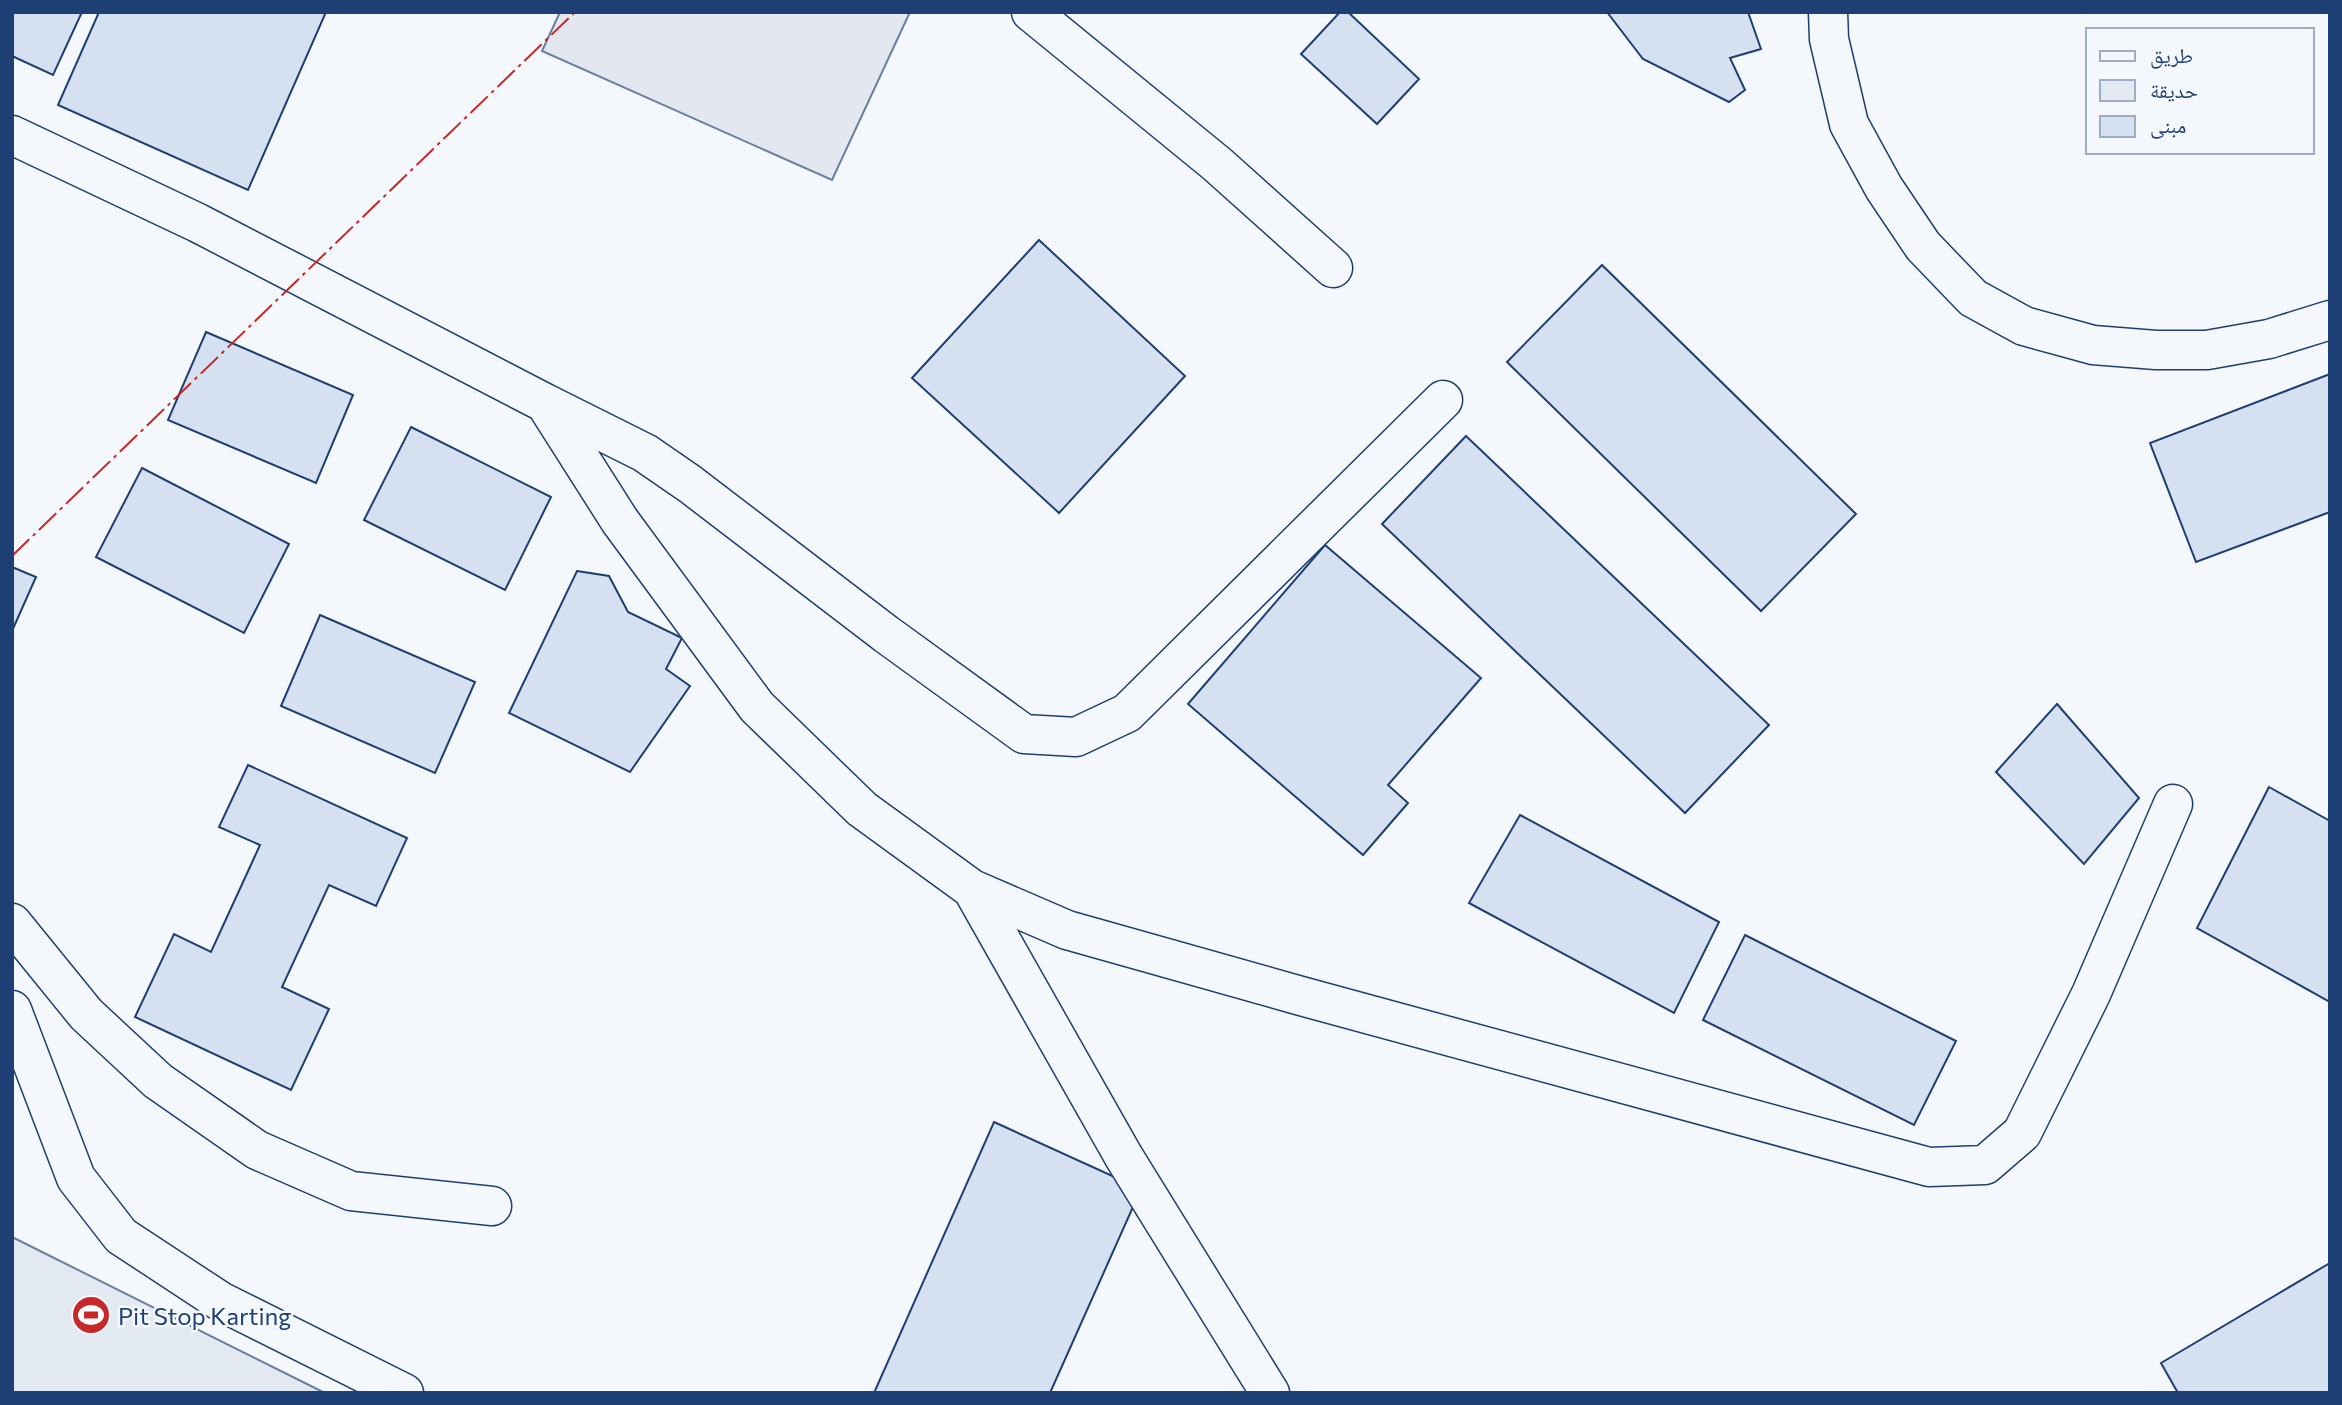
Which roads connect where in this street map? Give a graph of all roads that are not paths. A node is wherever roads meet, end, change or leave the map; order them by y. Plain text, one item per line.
1 (1031, 12) edge
2 (1828, 12) edge
3 (12, 135) edge
4 (1333, 268) dead end
5 (2330, 320) edge
6 (1443, 400) dead end
7 (545, 403) junction
8 (2172, 804) dead end
9 (972, 889) junction
10 (12, 923) edge
11 (12, 1010) edge
12 (492, 1206) dead end
13 (404, 1393) edge
14 (1270, 1393) edge

1 - 4 street
2 - 5 street
3 - 7 street
6 - 7 street
7 - 9 street
8 - 9 street
9 - 14 street
10 - 12 street
11 - 13 street

